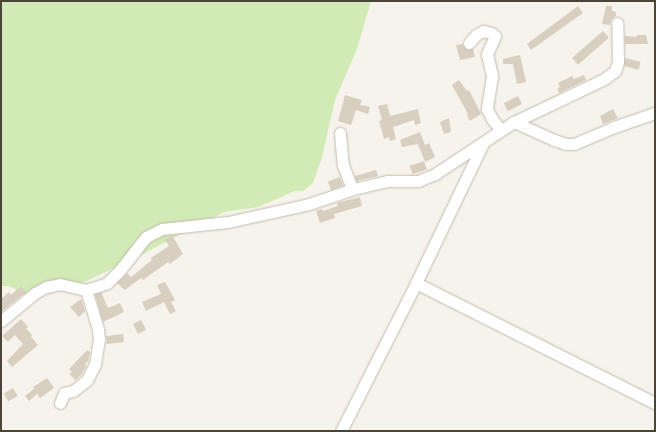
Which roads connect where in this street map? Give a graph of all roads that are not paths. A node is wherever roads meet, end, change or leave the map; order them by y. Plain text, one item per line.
1 (617, 23) dead end
2 (469, 43) dead end
3 (655, 114) edge
4 (514, 122) junction
5 (502, 130) junction
6 (340, 133) dead end
7 (483, 143) junction
8 (352, 189) junction
9 (416, 283) junction
10 (86, 290) junction
11 (1, 321) edge
12 (60, 403) dead end
13 (655, 403) edge
14 (341, 431) edge

1 - 4 street
2 - 5 street
3 - 4 street
4 - 5 street
5 - 7 street
6 - 8 street
7 - 8 street
7 - 9 street
8 - 10 street
9 - 13 street
9 - 14 street
10 - 11 street
10 - 12 street

